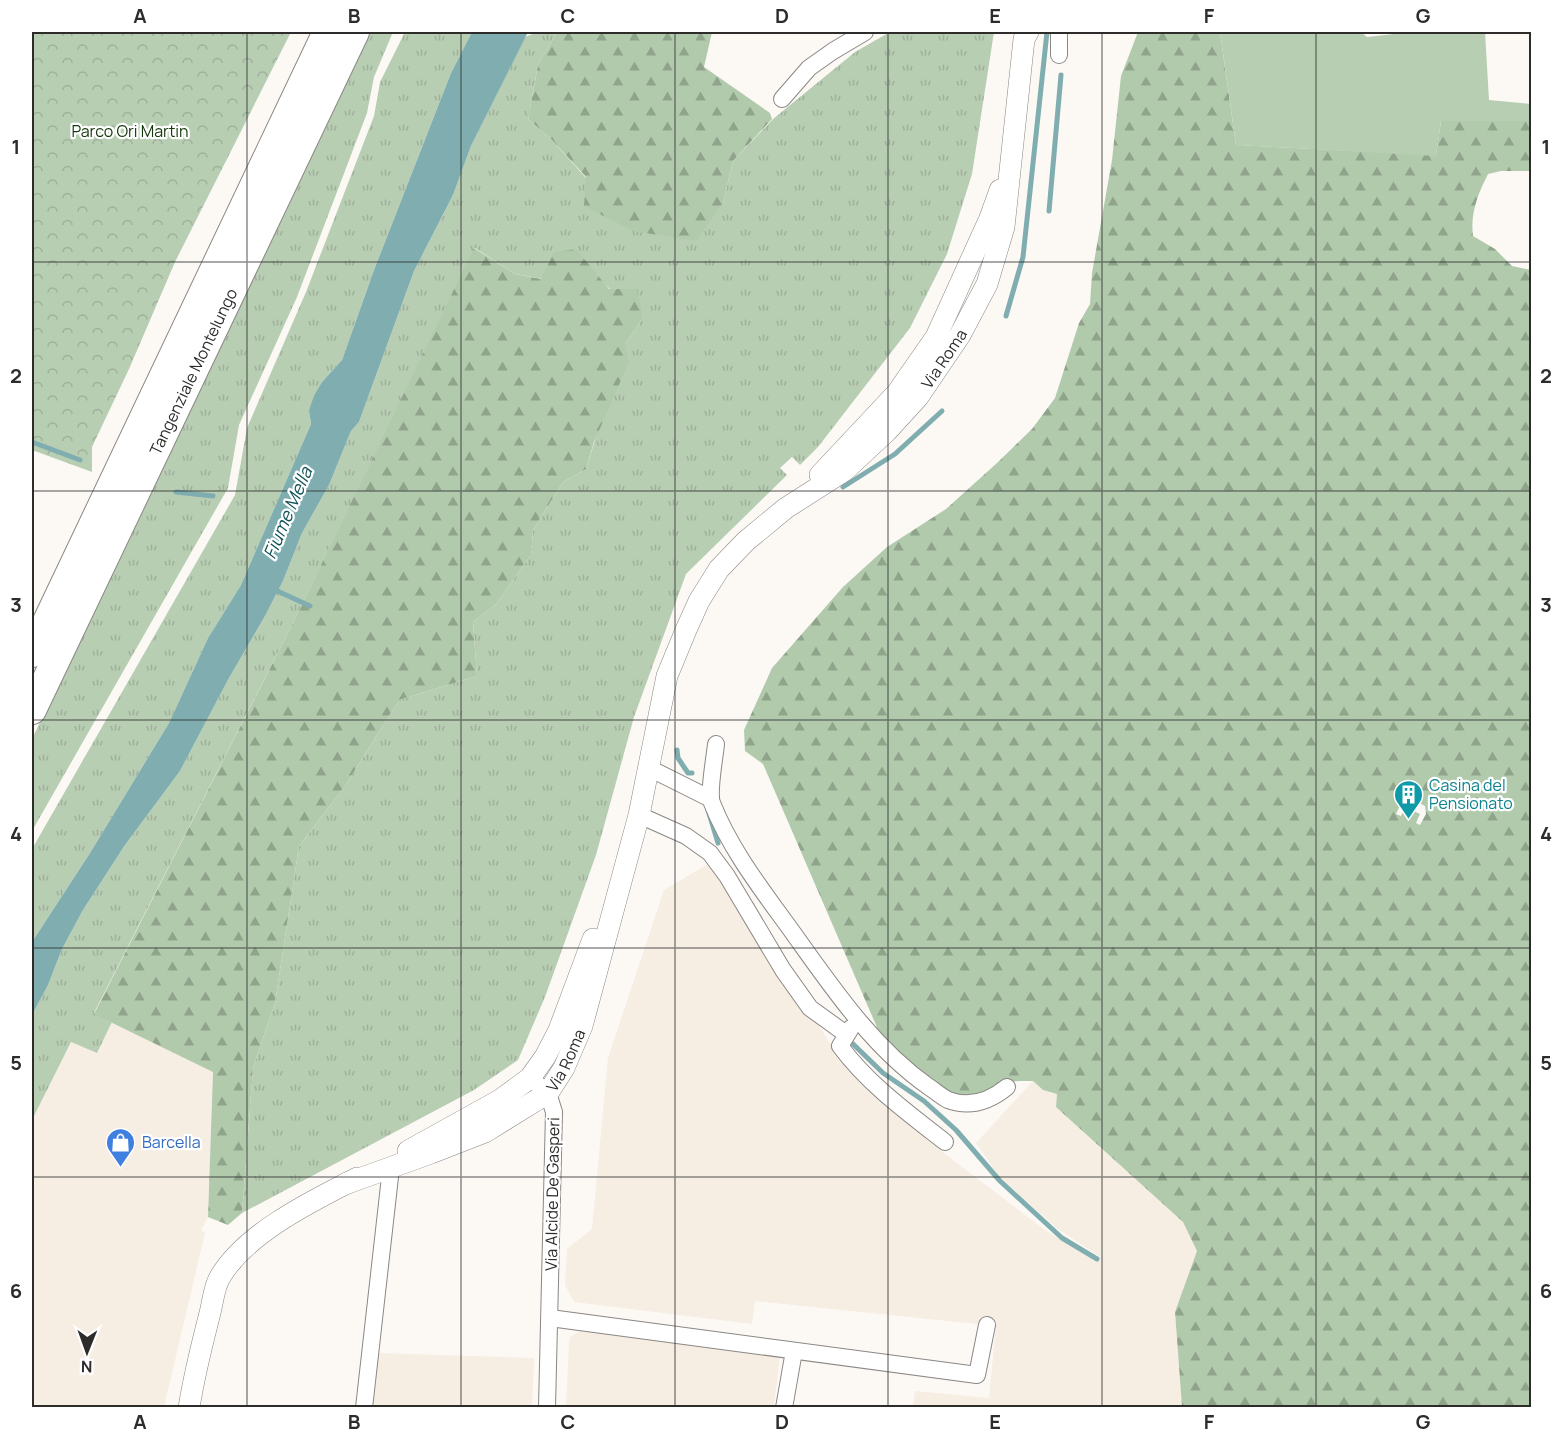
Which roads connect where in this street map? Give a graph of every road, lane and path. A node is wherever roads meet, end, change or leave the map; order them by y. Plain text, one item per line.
1 (327, 32) edge
2 (355, 32) edge
3 (865, 32) edge
4 (1059, 32) edge
5 (1024, 34) edge
6 (1059, 55) dead end
7 (782, 99) dead end
8 (32, 653) edge
9 (32, 710) edge
10 (716, 744) dead end
11 (649, 768) junction
12 (711, 799) junction
13 (639, 815) junction
14 (631, 845) junction
15 (858, 1020) junction
16 (846, 1034) junction
17 (531, 1078) junction
18 (1007, 1087) dead end
19 (548, 1094) junction
20 (945, 1142) dead end
21 (391, 1168) junction
22 (345, 1184) junction
23 (550, 1318) junction
24 (987, 1325) dead end
25 (794, 1351) junction
26 (189, 1407) edge
27 (364, 1407) edge
28 (547, 1407) edge
29 (784, 1407) edge

1 - 8 highway, Tangenziale Montelungo
2 - 9 highway, Tangenziale Montelungo
3 - 7 street
4 - 6 street
5 - 11 street, Via Roma
10 - 12 street
11 - 12 street
11 - 13 street, Via Roma
12 - 15 street
13 - 14 street, Via Roma
13 - 16 street
14 - 17 street, Via Roma
14 - 19 street, Via Roma
15 - 16 street
15 - 18 street
16 - 20 street
17 - 19 street, Via Alcide De Gasperi
17 - 22 street, Via Roma
19 - 21 street, Via Roma
19 - 23 street, Via Alcide De Gasperi
21 - 22 street, Via Roma
21 - 27 street
22 - 26 street, Via Roma
23 - 25 street
23 - 28 street, Via Alcide De Gasperi
24 - 25 street
25 - 29 street

